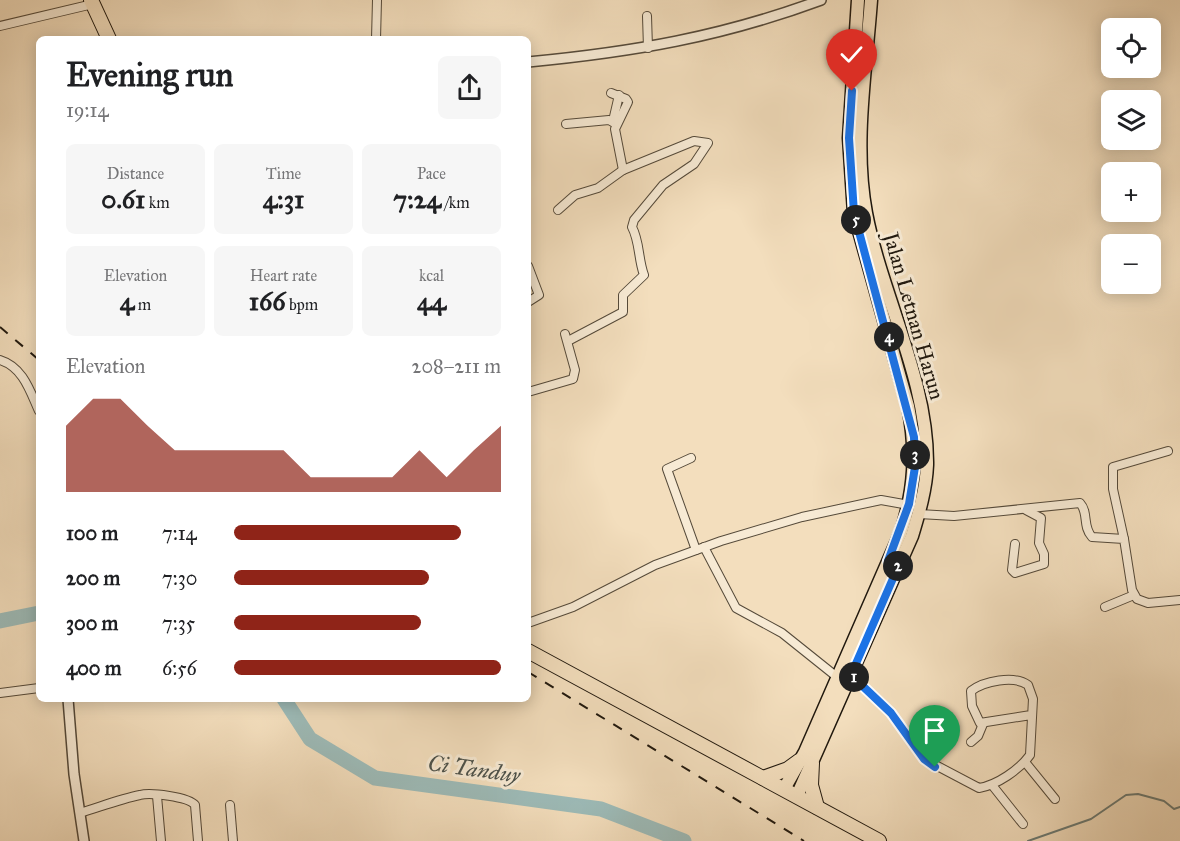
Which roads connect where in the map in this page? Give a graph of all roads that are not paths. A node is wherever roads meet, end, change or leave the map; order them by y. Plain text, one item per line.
1 (377, 0) edge
2 (820, 0) edge
3 (858, 0) edge
4 (871, 0) edge
5 (92, 2) edge
6 (647, 16) dead end
7 (0, 26) edge
8 (108, 36) edge
9 (376, 36) edge
10 (648, 48) junction
11 (531, 62) edge
12 (615, 94) dead end
13 (615, 122) junction
14 (566, 124) dead end
15 (856, 161) junction
16 (623, 170) junction
17 (558, 210) dead end
18 (531, 274) edge
19 (531, 300) edge
20 (0, 360) edge
21 (531, 391) edge
22 (36, 404) edge
23 (1168, 451) dead end
24 (690, 458) dead end
25 (909, 504) junction
26 (1026, 510) junction
27 (919, 514) junction
28 (1124, 539) junction
29 (1015, 544) dead end
30 (700, 548) junction
31 (893, 564) junction
32 (1134, 595) junction
33 (1180, 600) edge
34 (1105, 607) dead end
35 (531, 622) edge
36 (531, 653) edge
37 (851, 675) junction
38 (837, 677) junction
39 (36, 688) edge
40 (0, 693) edge
41 (68, 702) edge
42 (1031, 715) junction
43 (983, 724) junction
44 (971, 742) dead end
45 (805, 762) junction
46 (1025, 762) junction
47 (763, 778) junction
48 (992, 785) junction
49 (790, 792) junction
50 (157, 796) junction
51 (1055, 799) dead end
52 (230, 805) dead end
53 (818, 807) junction
54 (80, 813) junction
55 (1023, 824) dead end
56 (84, 841) edge
57 (161, 841) edge
58 (198, 841) edge
59 (233, 841) edge
60 (879, 841) edge

1 - 9 street
2 - 10 street
3 - 15 main road, Jalan Letnan Harun
4 - 15 main road, Jalan Letnan Harun
5 - 7 street
5 - 8 highway
6 - 10 street
10 - 11 street
12 - 13 street
13 - 14 street
13 - 16 street
15 - 25 main road, Jalan Letnan Harun
15 - 27 main road, Jalan Letnan Harun
16 - 17 street
16 - 21 street
18 - 19 street
20 - 22 street
23 - 28 street
24 - 30 street
25 - 30 street
25 - 31 main road, Jalan Letnan Harun
26 - 27 street
26 - 28 street
26 - 29 street
27 - 31 main road, Jalan Letnan Harun
28 - 32 street
30 - 35 street
30 - 38 street
31 - 37 main road, Jalan Letnan Harun
31 - 38 main road, Jalan Letnan Harun
32 - 33 street
32 - 34 street
36 - 47 highway
37 - 45 main road, Jalan Letnan Harun
37 - 48 street
38 - 45 main road, Jalan Letnan Harun
39 - 40 street
41 - 54 street
42 - 43 street
42 - 43 street
42 - 46 street
43 - 44 street
45 - 47 highway
45 - 49 main road, Jalan Letnan Harun
45 - 53 highway
46 - 48 street
46 - 51 street
47 - 49 highway
48 - 55 street
49 - 53 highway
50 - 54 street
50 - 57 street
50 - 58 street
52 - 59 street
53 - 60 highway
54 - 56 street

